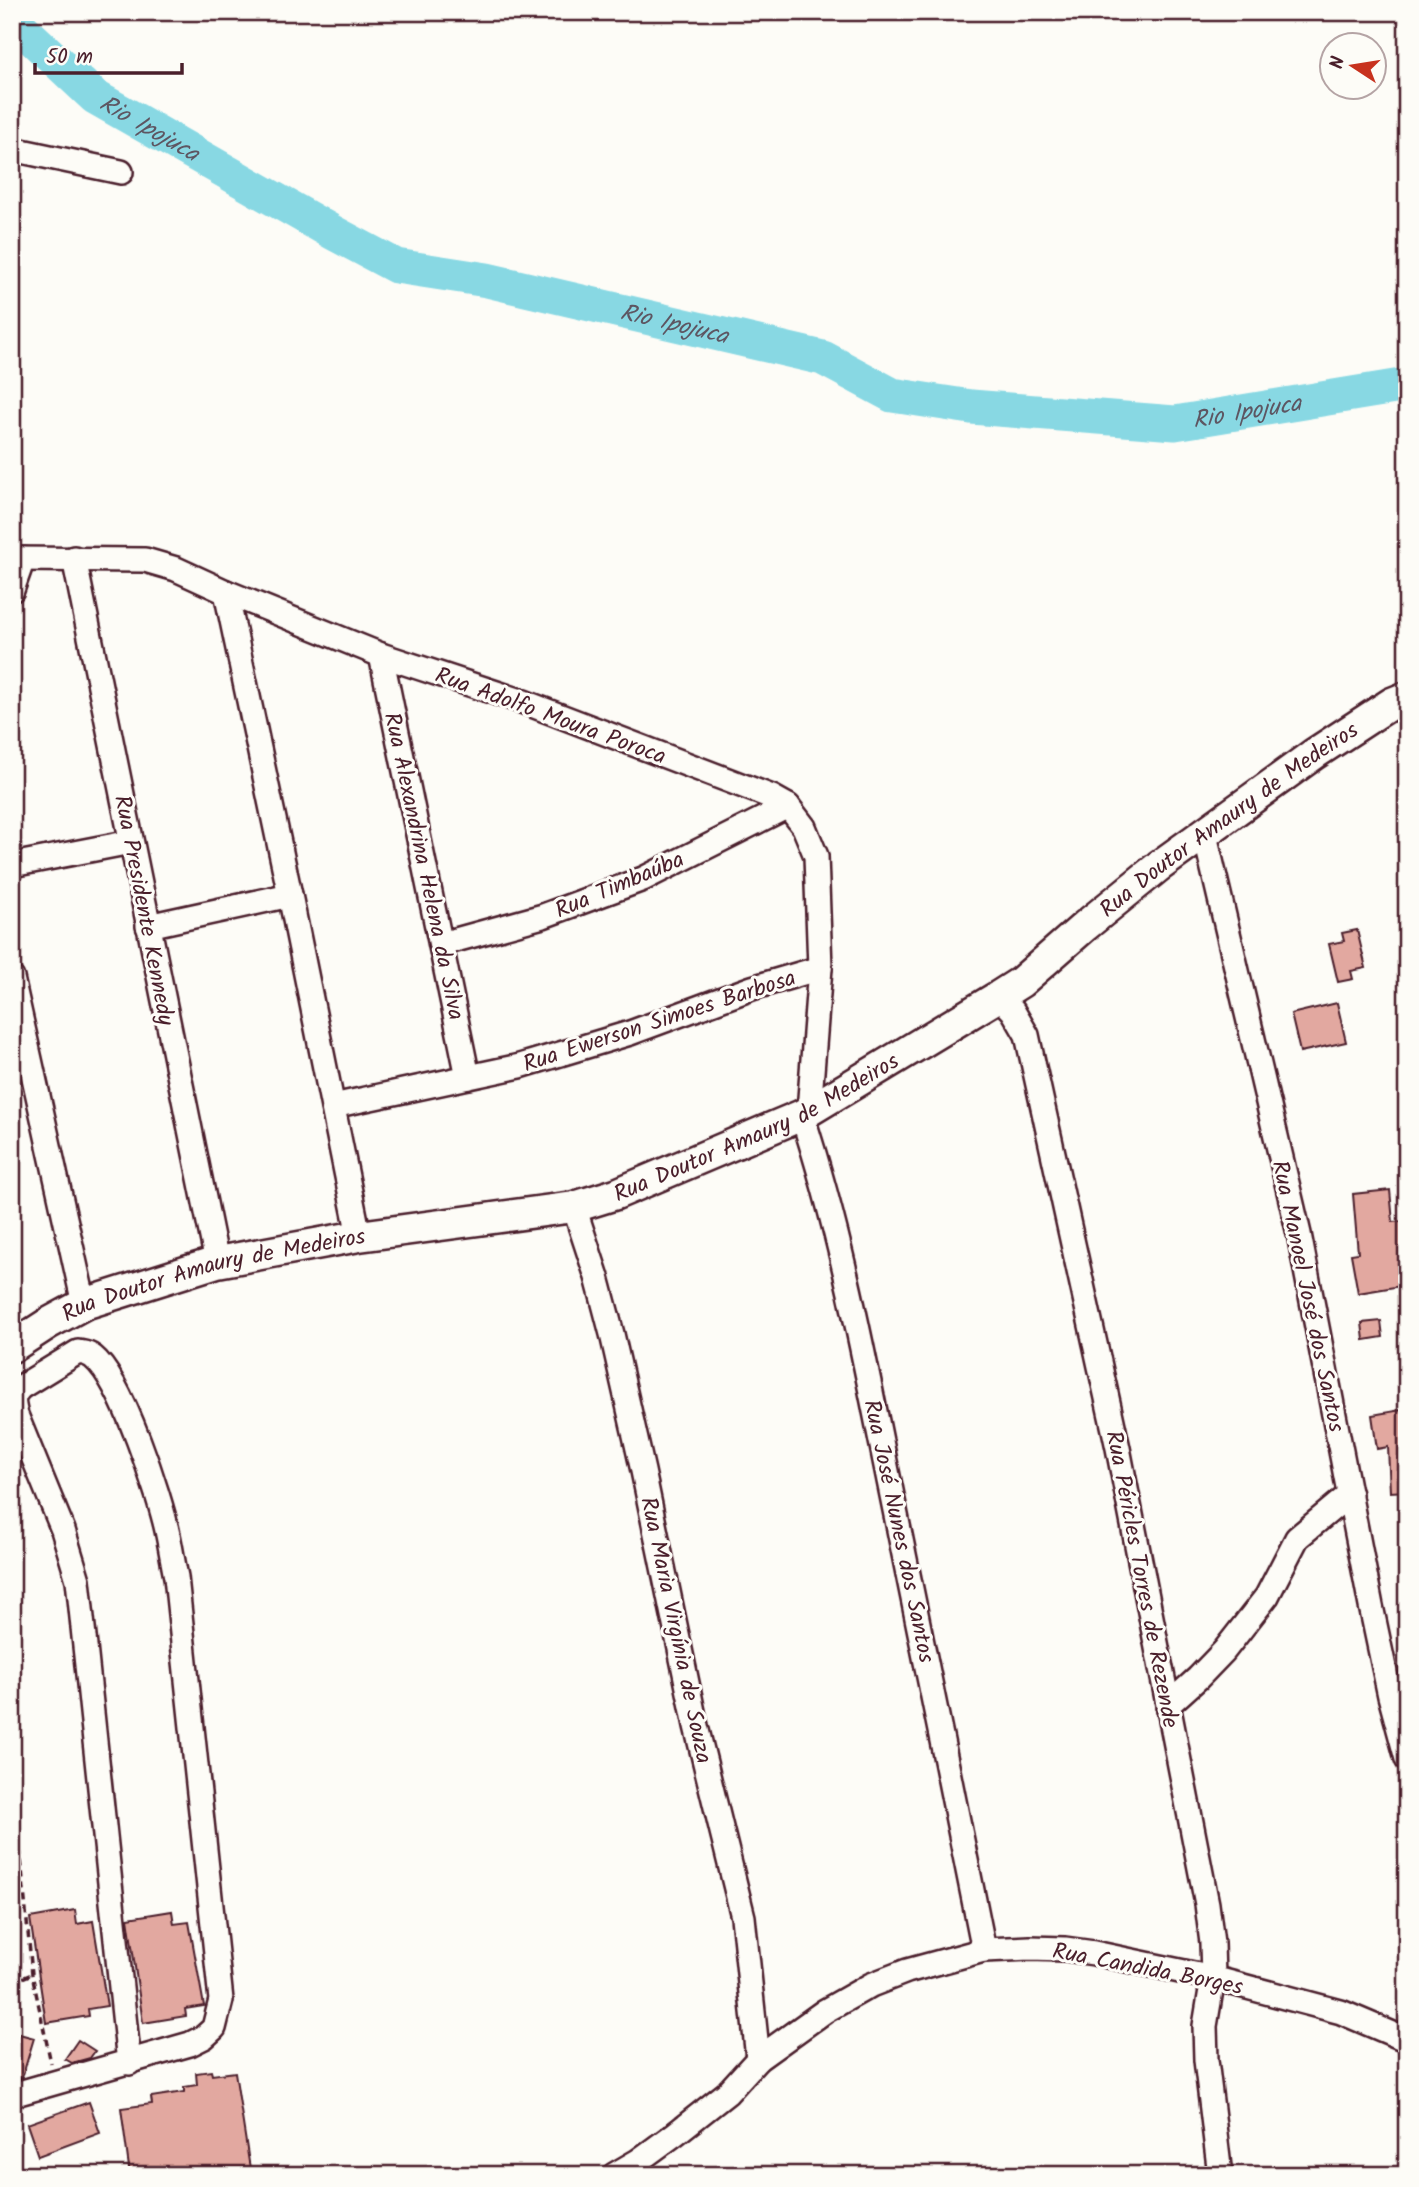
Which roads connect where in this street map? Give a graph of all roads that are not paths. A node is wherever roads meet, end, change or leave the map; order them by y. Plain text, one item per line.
1 (12, 149) edge
2 (121, 172) dead end
3 (74, 558) junction
4 (18, 559) edge
5 (12, 590) edge
6 (226, 592) junction
7 (381, 655) junction
8 (1407, 696) edge
9 (789, 806) junction
10 (1205, 835) junction
11 (131, 842) junction
12 (12, 865) edge
13 (290, 895) junction
14 (148, 926) junction
15 (441, 944) junction
16 (820, 968) junction
17 (12, 978) edge
18 (999, 996) junction
19 (468, 1077) junction
20 (333, 1106) junction
21 (805, 1113) junction
22 (574, 1207) junction
23 (359, 1237) junction
24 (217, 1262) junction
25 (84, 1304) junction
26 (12, 1347) edge
27 (12, 1402) edge
28 (1350, 1494) junction
29 (1168, 1705) junction
30 (1407, 1759) edge
31 (984, 1950) junction
32 (1213, 1978) junction
33 (1407, 2040) edge
34 (758, 2059) junction
35 (129, 2063) junction
36 (12, 2095) edge
37 (614, 2175) edge
38 (1220, 2175) edge

1 - 2 street
3 - 4 street, Rua Adolfo Moura Poroca
3 - 6 street, Rua Adolfo Moura Poroca
3 - 11 street, Rua Presidente Kennedy
4 - 5 street
6 - 7 street, Rua Adolfo Moura Poroca
6 - 13 street
7 - 9 street, Rua Adolfo Moura Poroca
7 - 15 street, Rua Alexandrina Helena da Silva
8 - 10 street, Rua Doutor Amaury de Medeiros
9 - 15 street, Rua Timbaúba
9 - 16 street
10 - 18 street, Rua Doutor Amaury de Medeiros
10 - 28 street, Rua Manoel José dos Santos
11 - 12 street
11 - 14 street, Rua Presidente Kennedy
13 - 14 street
13 - 20 street
14 - 24 street, Rua Presidente Kennedy
15 - 19 street, Rua Alexandrina Helena da Silva
16 - 19 street, Rua Ewerson Simoes Barbosa
16 - 21 street
17 - 25 street
18 - 21 street, Rua Doutor Amaury de Medeiros
18 - 29 street, Rua Péricles Torres de Rezende
19 - 20 street, Rua Ewerson Simoes Barbosa
20 - 23 street
21 - 22 street, Rua Doutor Amaury de Medeiros
21 - 31 street, Rua José Nunes dos Santos
22 - 23 street, Rua Doutor Amaury de Medeiros
22 - 34 street, Rua Maria Virgínia de Souza
23 - 24 street, Rua Doutor Amaury de Medeiros
24 - 25 street, Rua Doutor Amaury de Medeiros
25 - 26 street, Rua Doutor Amaury de Medeiros
27 - 35 street
27 - 35 street, Rua Doutor Amaury de Medeiros
28 - 29 street
28 - 30 street, Rua Manoel José dos Santos
29 - 32 street, Rua Péricles Torres de Rezende
31 - 32 street, Rua Candida Borges
31 - 34 street, Rua Candida Borges
32 - 33 street, Rua Candida Borges
32 - 38 street, Rua Péricles Torres de Rezende
34 - 37 street, Rua Candida Borges
35 - 36 street

